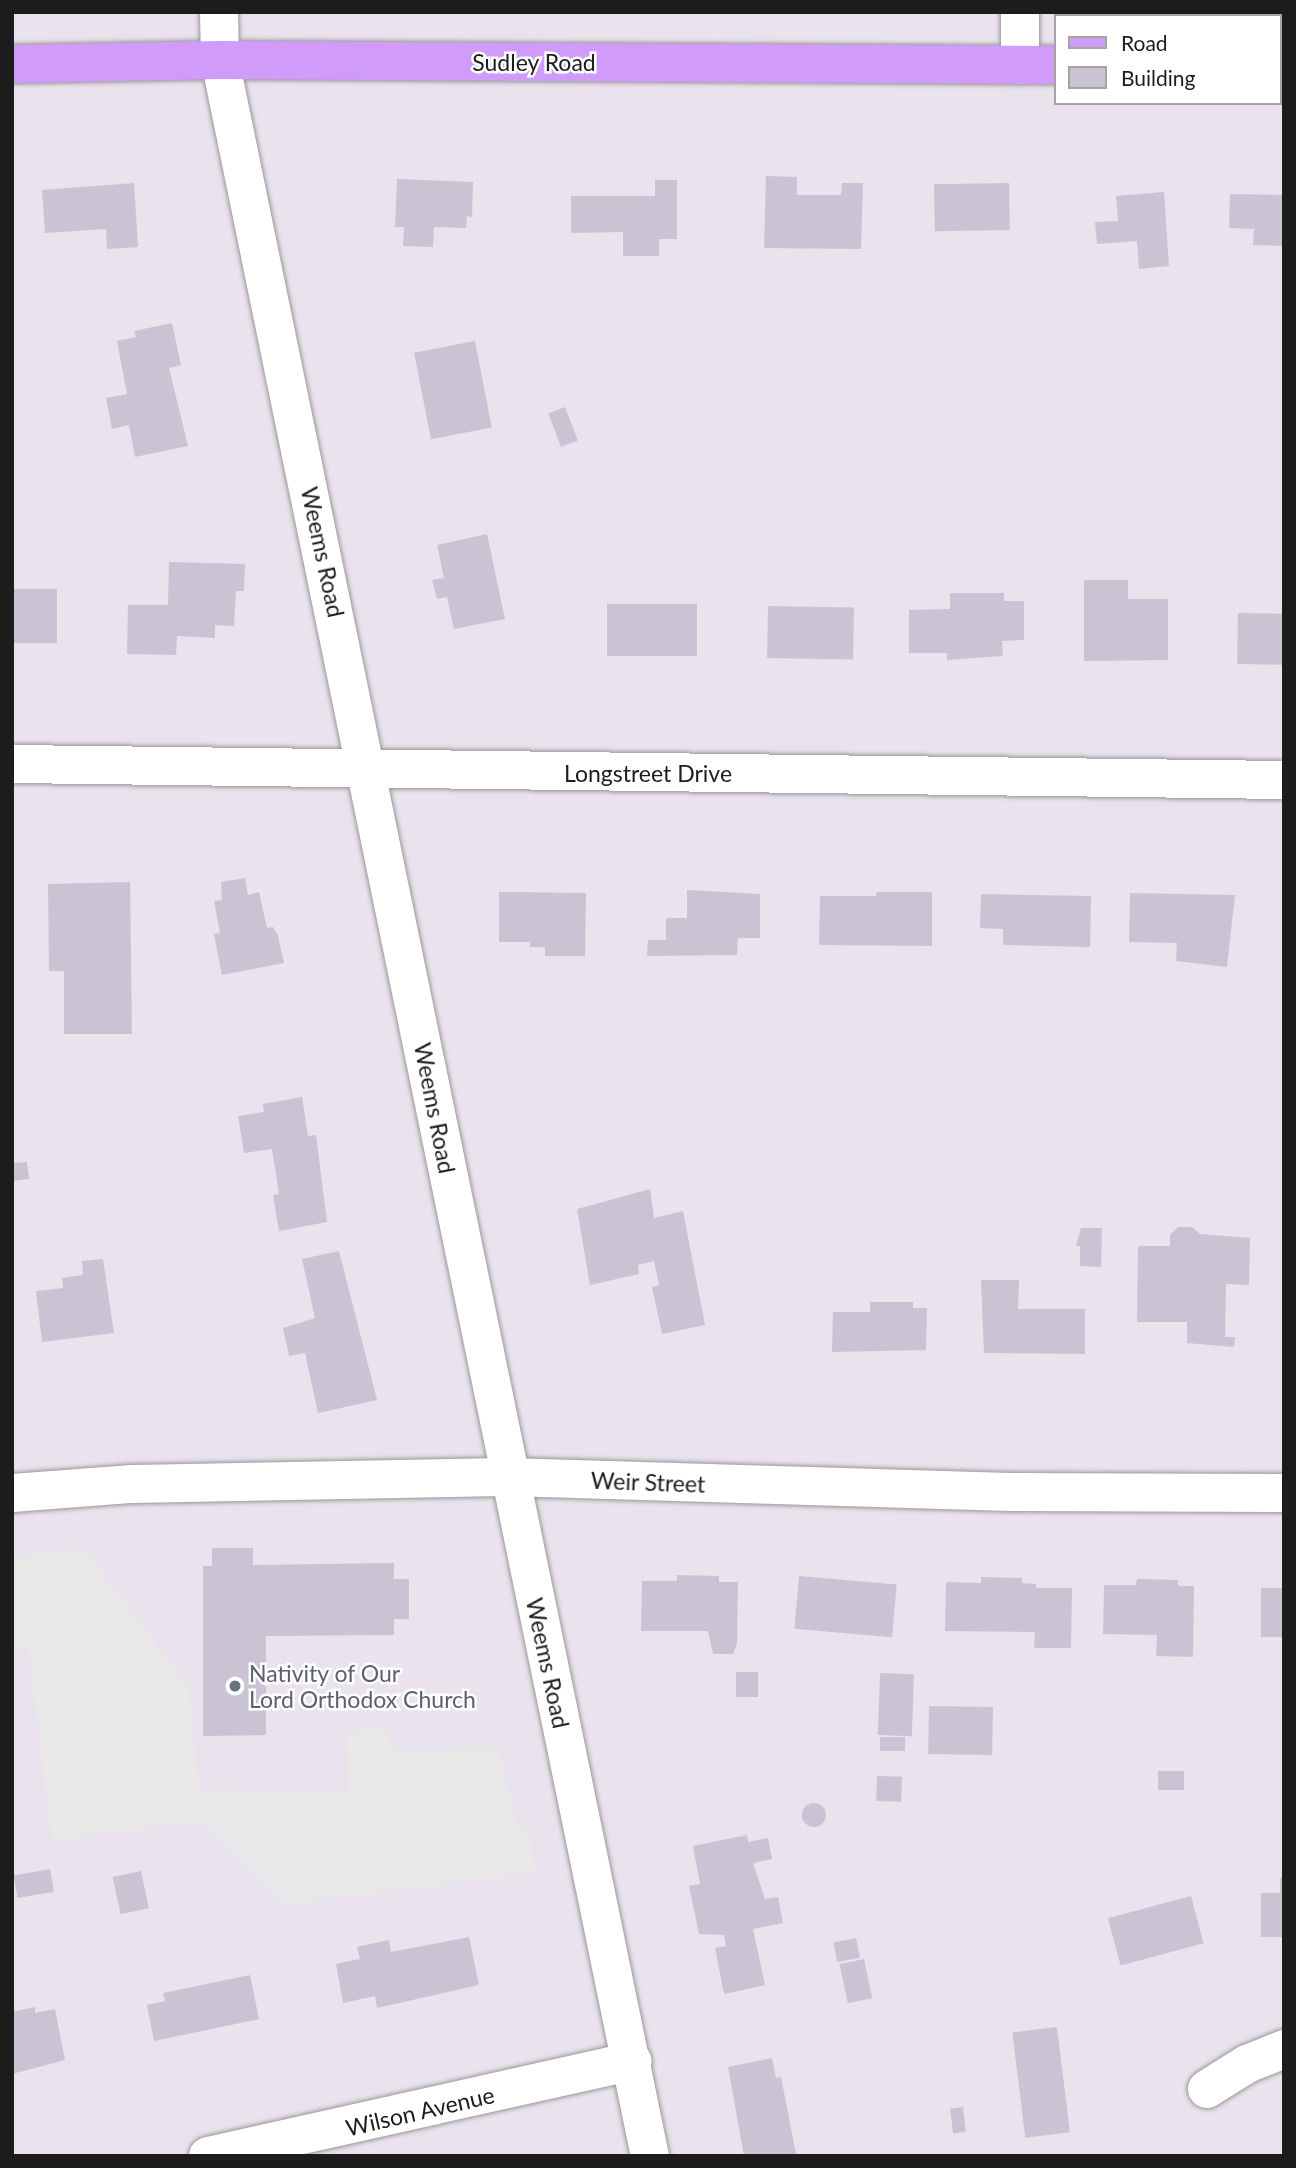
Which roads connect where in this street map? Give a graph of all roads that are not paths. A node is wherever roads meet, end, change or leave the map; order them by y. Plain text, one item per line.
1 (219, 12) edge
2 (1020, 12) edge
3 (220, 60) junction
4 (12, 64) edge
5 (1038, 65) edge
6 (12, 764) edge
7 (369, 771) junction
8 (1284, 780) edge
9 (508, 1477) junction
10 (12, 1493) edge
11 (1284, 1493) edge
12 (1284, 2049) edge
13 (632, 2062) junction
14 (1207, 2089) dead end
15 (208, 2156) edge
16 (650, 2156) edge

1 - 3 street, Weems Road
2 - 5 street
3 - 4 main road, Sudley Road
3 - 5 main road, Sudley Road
3 - 7 street, Weems Road
6 - 7 street, Longstreet Drive
7 - 8 street, Longstreet Drive
7 - 9 street, Weems Road
9 - 10 street, Weir Street
9 - 11 street, Weir Street
9 - 13 street, Weems Road
12 - 14 street
13 - 15 street, Wilson Avenue
13 - 16 street, Weems Road

